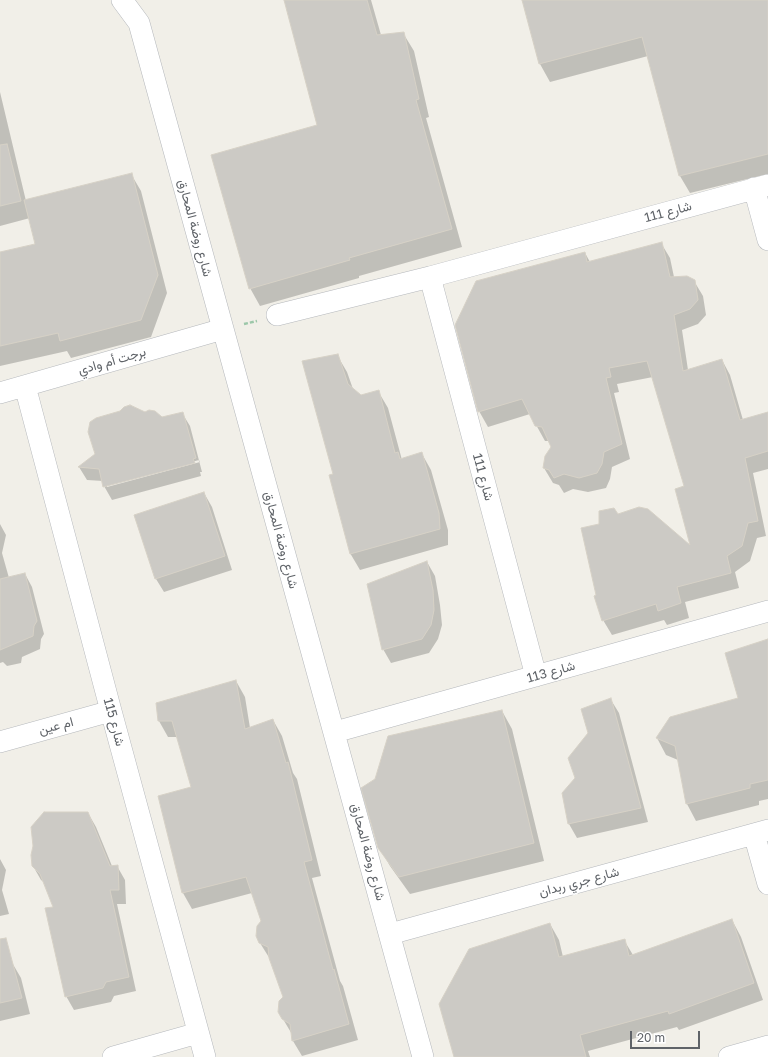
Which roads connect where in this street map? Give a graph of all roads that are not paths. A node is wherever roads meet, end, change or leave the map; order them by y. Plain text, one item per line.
1 (122, 0) edge
2 (141, 0) edge
3 (139, 23) junction
4 (761, 186) edge
5 (768, 240) edge
6 (430, 277) junction
7 (277, 315) road end
8 (223, 329) junction
9 (25, 386) junction
10 (0, 393) edge
11 (768, 611) edge
12 (536, 676) junction
13 (111, 711) junction
14 (334, 732) junction
15 (0, 742) edge
16 (761, 832) edge
17 (768, 884) edge
18 (390, 934) junction
19 (198, 1033) junction
20 (768, 1046) edge
21 (113, 1057) edge
22 (205, 1057) edge
23 (423, 1057) edge
24 (728, 1057) edge

1 - 3 street, شارع روضة المحارق
2 - 3 street, شارع روضة المحارق
3 - 8 street, شارع روضة المحارق
4 - 5 street
4 - 6 street, شارع 111
6 - 7 street, شارع 111
6 - 12 street, شارع 111
8 - 9 street, برجت أم وادي
8 - 14 street, شارع روضة المحارق
9 - 10 street, برجت أم وادي
9 - 13 street, شارع 115
11 - 12 street, شارع 113
12 - 14 street, شارع 113
13 - 15 street, ام عين
13 - 19 street, شارع 115
14 - 18 street, شارع روضة المحارق
16 - 17 street
16 - 18 street, شارع جري ربدان
18 - 23 street, شارع روضة المحارق
19 - 21 street
19 - 22 street, شارع 115
20 - 24 street

